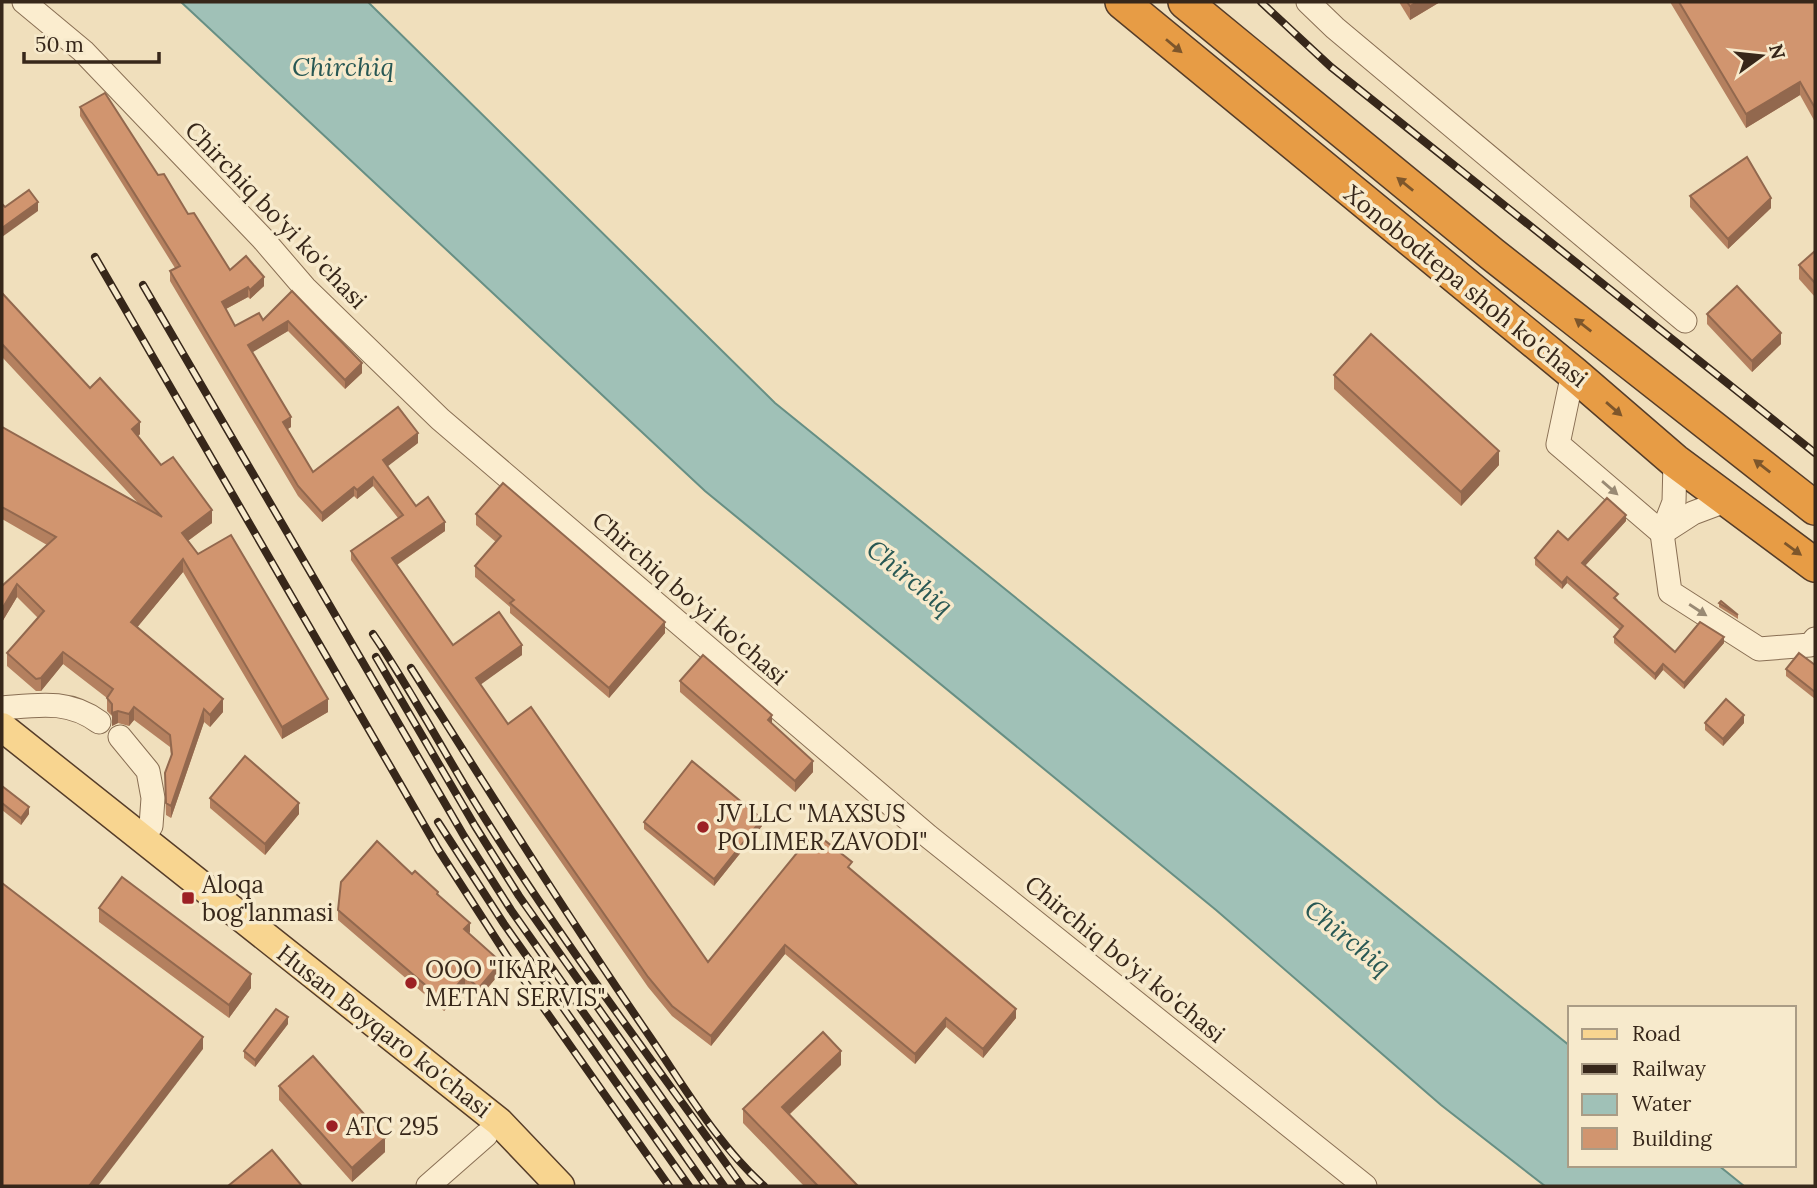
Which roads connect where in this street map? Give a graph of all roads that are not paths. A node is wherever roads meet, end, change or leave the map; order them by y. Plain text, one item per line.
1 (24, 2) edge
2 (1122, 2) edge
3 (1185, 2) edge
4 (1308, 2) edge
5 (1685, 321) dead end
6 (1573, 373) junction
7 (1675, 461) junction
8 (1726, 501) junction
9 (1815, 508) edge
10 (1662, 533) junction
11 (1815, 565) edge
12 (1815, 639) edge
13 (2, 708) edge
14 (99, 722) dead end
15 (2, 727) edge
16 (120, 737) dead end
17 (2, 749) edge
18 (142, 839) junction
19 (492, 1128) junction
20 (428, 1186) edge
21 (536, 1186) edge
22 (560, 1186) edge
23 (1365, 1186) edge

1 - 23 street, Chirchiq bo'yi ko'chasi
2 -> 6 highway, Xonobodtepa shoh ko'chasi
9 -> 3 highway, Xonobodtepa shoh ko'chasi
4 - 5 street
6 -> 7 highway, Xonobodtepa shoh ko'chasi
6 -> 10 street
7 - 8 highway, Xonobodtepa shoh ko'chasi
7 - 10 street
8 - 10 street
8 -> 11 highway, Xonobodtepa shoh ko'chasi
10 -> 12 street
13 - 14 street
15 - 18 main road, Husan Boyqaro ko'chasi
16 - 18 street
17 - 19 main road, Husan Boyqaro ko'chasi
18 - 19 main road, Husan Boyqaro ko'chasi
19 - 20 street
19 - 21 main road, Husan Boyqaro ko'chasi
19 - 22 main road, Husan Boyqaro ko'chasi

